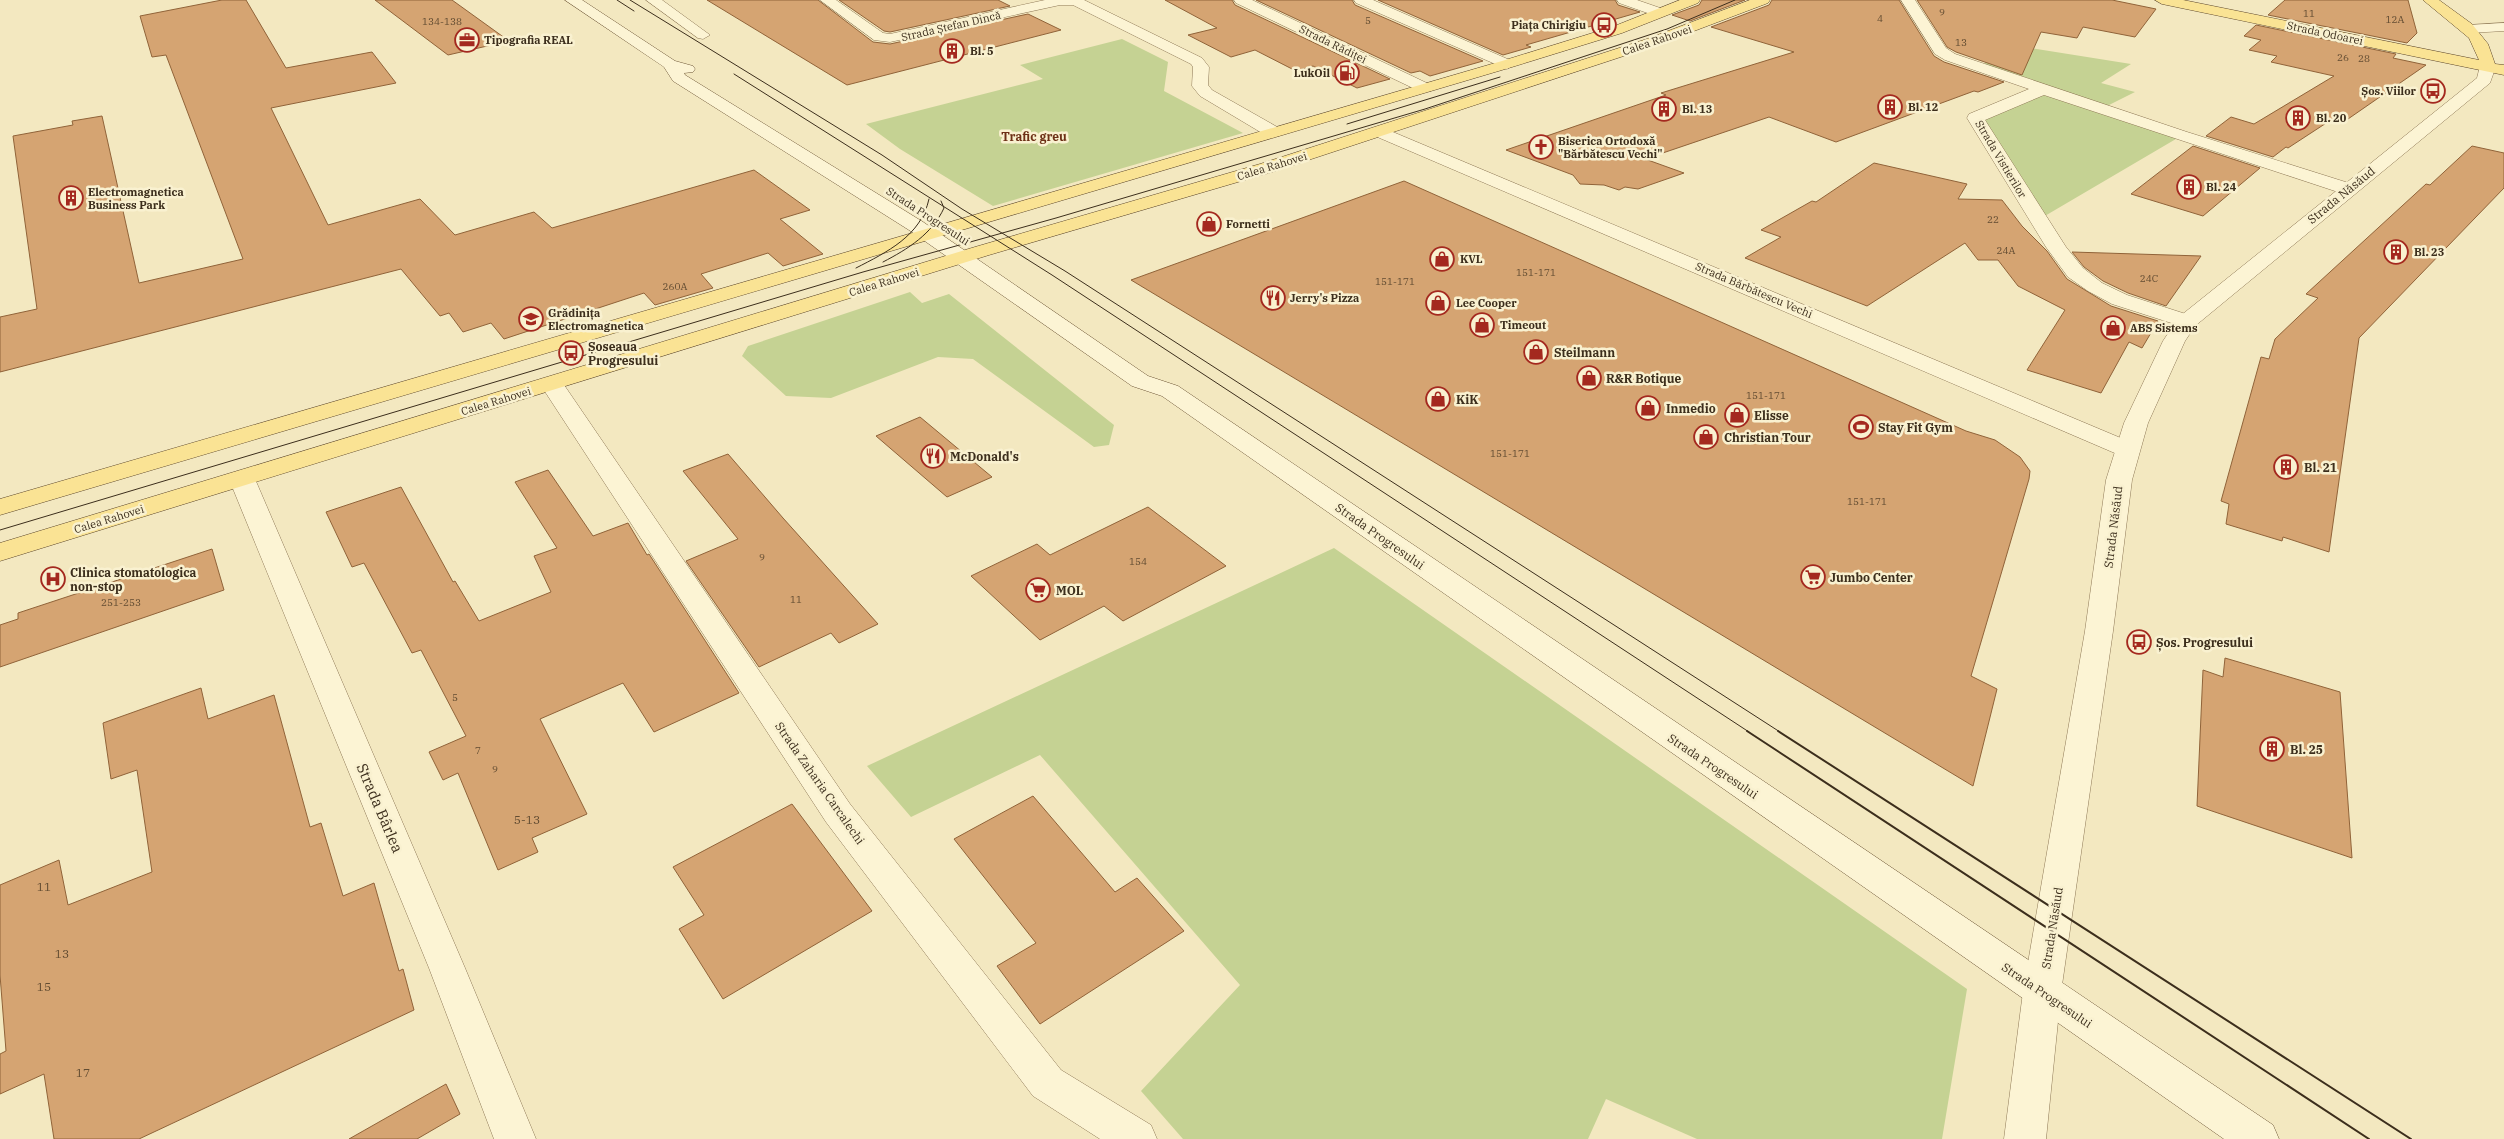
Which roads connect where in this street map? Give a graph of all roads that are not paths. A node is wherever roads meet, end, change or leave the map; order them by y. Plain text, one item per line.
1 (572, 0) edge
2 (653, 0) edge
3 (827, 0) edge
4 (1240, 0) edge
5 (1361, 0) edge
6 (1624, 0) edge
7 (1693, 0) edge
8 (1763, 0) edge
9 (1908, 0) edge
10 (2162, 0) edge
11 (2430, 0) edge
12 (1661, 13) junction
13 (2469, 29) junction
14 (703, 34) dead end
15 (2503, 34) edge
16 (1507, 64) junction
17 (2496, 68) edge
18 (1425, 88) junction
19 (2041, 90) junction
20 (2495, 90) dead end
21 (2469, 92) junction
22 (1273, 132) junction
23 (1381, 132) junction
24 (2348, 189) junction
25 (935, 230) junction
26 (972, 254) junction
27 (2187, 322) junction
28 (552, 384) junction
29 (2126, 449) junction
30 (242, 479) junction
31 (0, 507) edge
32 (0, 552) edge
33 (2042, 992) junction
34 (514, 1139) edge
35 (1136, 1139) edge
36 (2025, 1139) edge
37 (2258, 1139) edge

1 - 25 street, Strada Progresului
2 - 14 street
3 - 22 street, Strada Ștefan Dincă
4 - 18 street, Strada Rădiței
5 - 16 street
6 - 12 street
7 - 12 main road, Calea Rahovei
8 - 23 main road, Calea Rahovei
9 - 19 street
10 - 17 main road, Strada Odoarei
11 - 13 main road
12 - 16 main road, Calea Rahovei
13 - 15 main road
13 - 17 main road
16 - 18 main road, Calea Rahovei
17 - 21 street, Strada Năsăud
18 - 22 main road, Calea Rahovei
19 - 24 street
19 - 27 street, Strada Vistierilor
20 - 21 street
21 - 24 street, Strada Năsăud
22 - 25 main road, Calea Rahovei
23 - 26 main road, Calea Rahovei
23 - 29 street, Strada Bărbătescu Vechi
24 - 27 street, Strada Năsăud
25 - 26 street, Strada Progresului
25 - 31 main road, Calea Rahovei
26 - 28 main road, Calea Rahovei
26 - 33 street, Strada Progresului
27 - 29 street, Strada Năsăud
28 - 30 main road, Calea Rahovei
28 - 35 street, Strada Zaharia Carcalechi
29 - 33 street, Strada Năsăud
30 - 32 main road, Calea Rahovei
30 - 34 street, Strada Bârlea
33 - 36 street, Strada Năsăud
33 - 37 street, Strada Progresului

